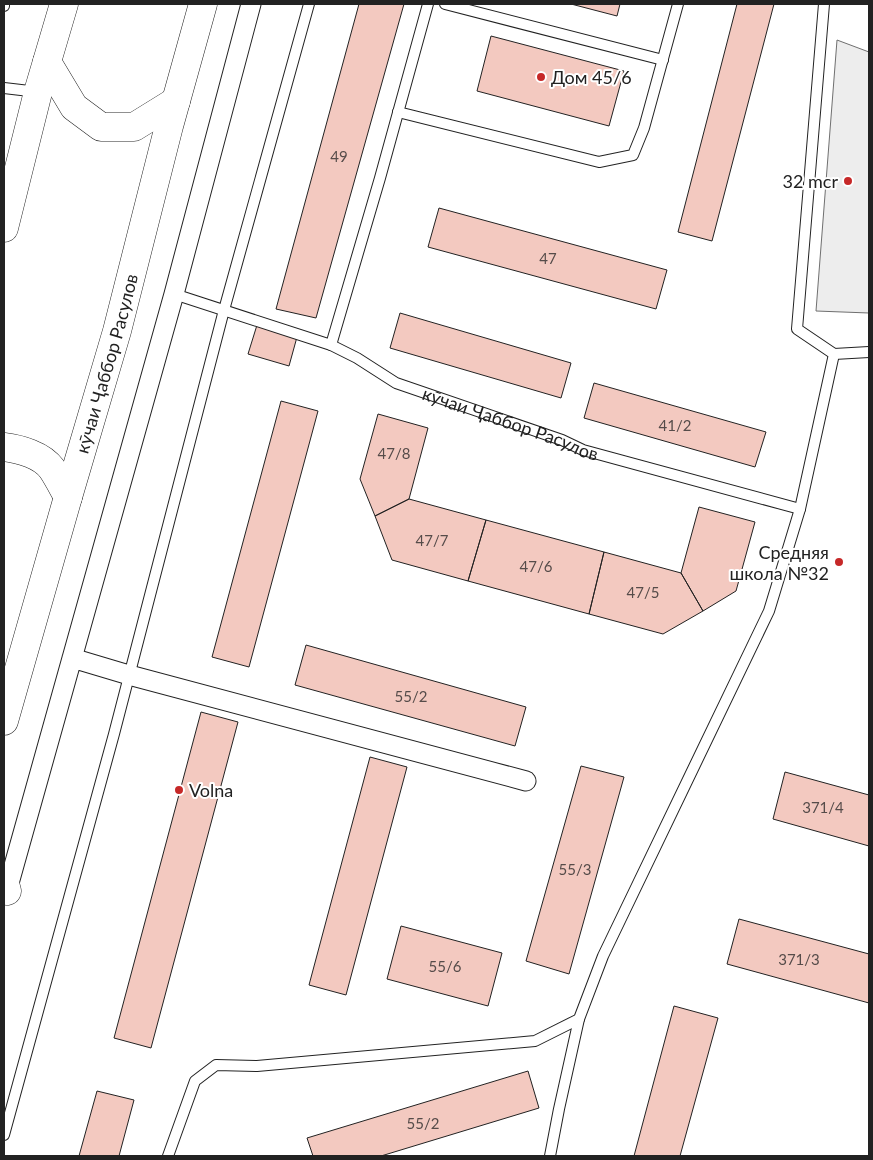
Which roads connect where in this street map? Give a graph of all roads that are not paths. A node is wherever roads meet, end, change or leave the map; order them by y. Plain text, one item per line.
1 (64, 4) edge
2 (203, 4) edge
3 (250, 4) edge
4 (309, 4) edge
5 (428, 4) edge
6 (446, 4) edge
7 (678, 4) edge
8 (824, 4) edge
9 (663, 60) junction
10 (47, 62) junction
11 (4, 88) edge
12 (38, 92) junction
13 (176, 101) junction
14 (398, 112) junction
15 (4, 228) edge
16 (174, 294) junction
17 (224, 310) junction
18 (330, 345) junction
19 (869, 352) edge
20 (834, 354) junction
21 (4, 446) edge
22 (68, 497) junction
23 (800, 509) junction
24 (72, 658) junction
25 (129, 675) junction
26 (4, 721) edge
27 (526, 782) dead end
28 (5, 891) edge
29 (579, 1019) junction
30 (4, 1135) edge
31 (168, 1156) edge
32 (550, 1156) edge

1 - 10 main road
2 - 13 main road, кӯчаи Ҷаббор Расулов
3 - 16 street
4 - 17 lane
5 - 14 lane
6 - 9 lane
7 - 9 lane
8 - 20 lane
9 - 14 lane
10 - 12 main road
10 - 13 main road
11 - 12 lane
12 - 15 main road
13 - 22 main road, кӯчаи Ҷаббор Расулов
14 - 18 lane
16 - 17 lane, кӯчаи Ҷаббор Расулов
16 - 24 street
17 - 18 lane, кӯчаи Ҷаббор Расулов
17 - 25 lane
18 - 23 lane, кӯчаи Ҷаббор Расулов
19 - 20 lane
20 - 23 lane
21 - 22 main road
22 - 26 main road, кӯчаи Ҷаббор Расулов
23 - 29 lane
24 - 25 street
24 - 28 street
25 - 27 street
25 - 30 lane
29 - 31 lane
29 - 32 lane

